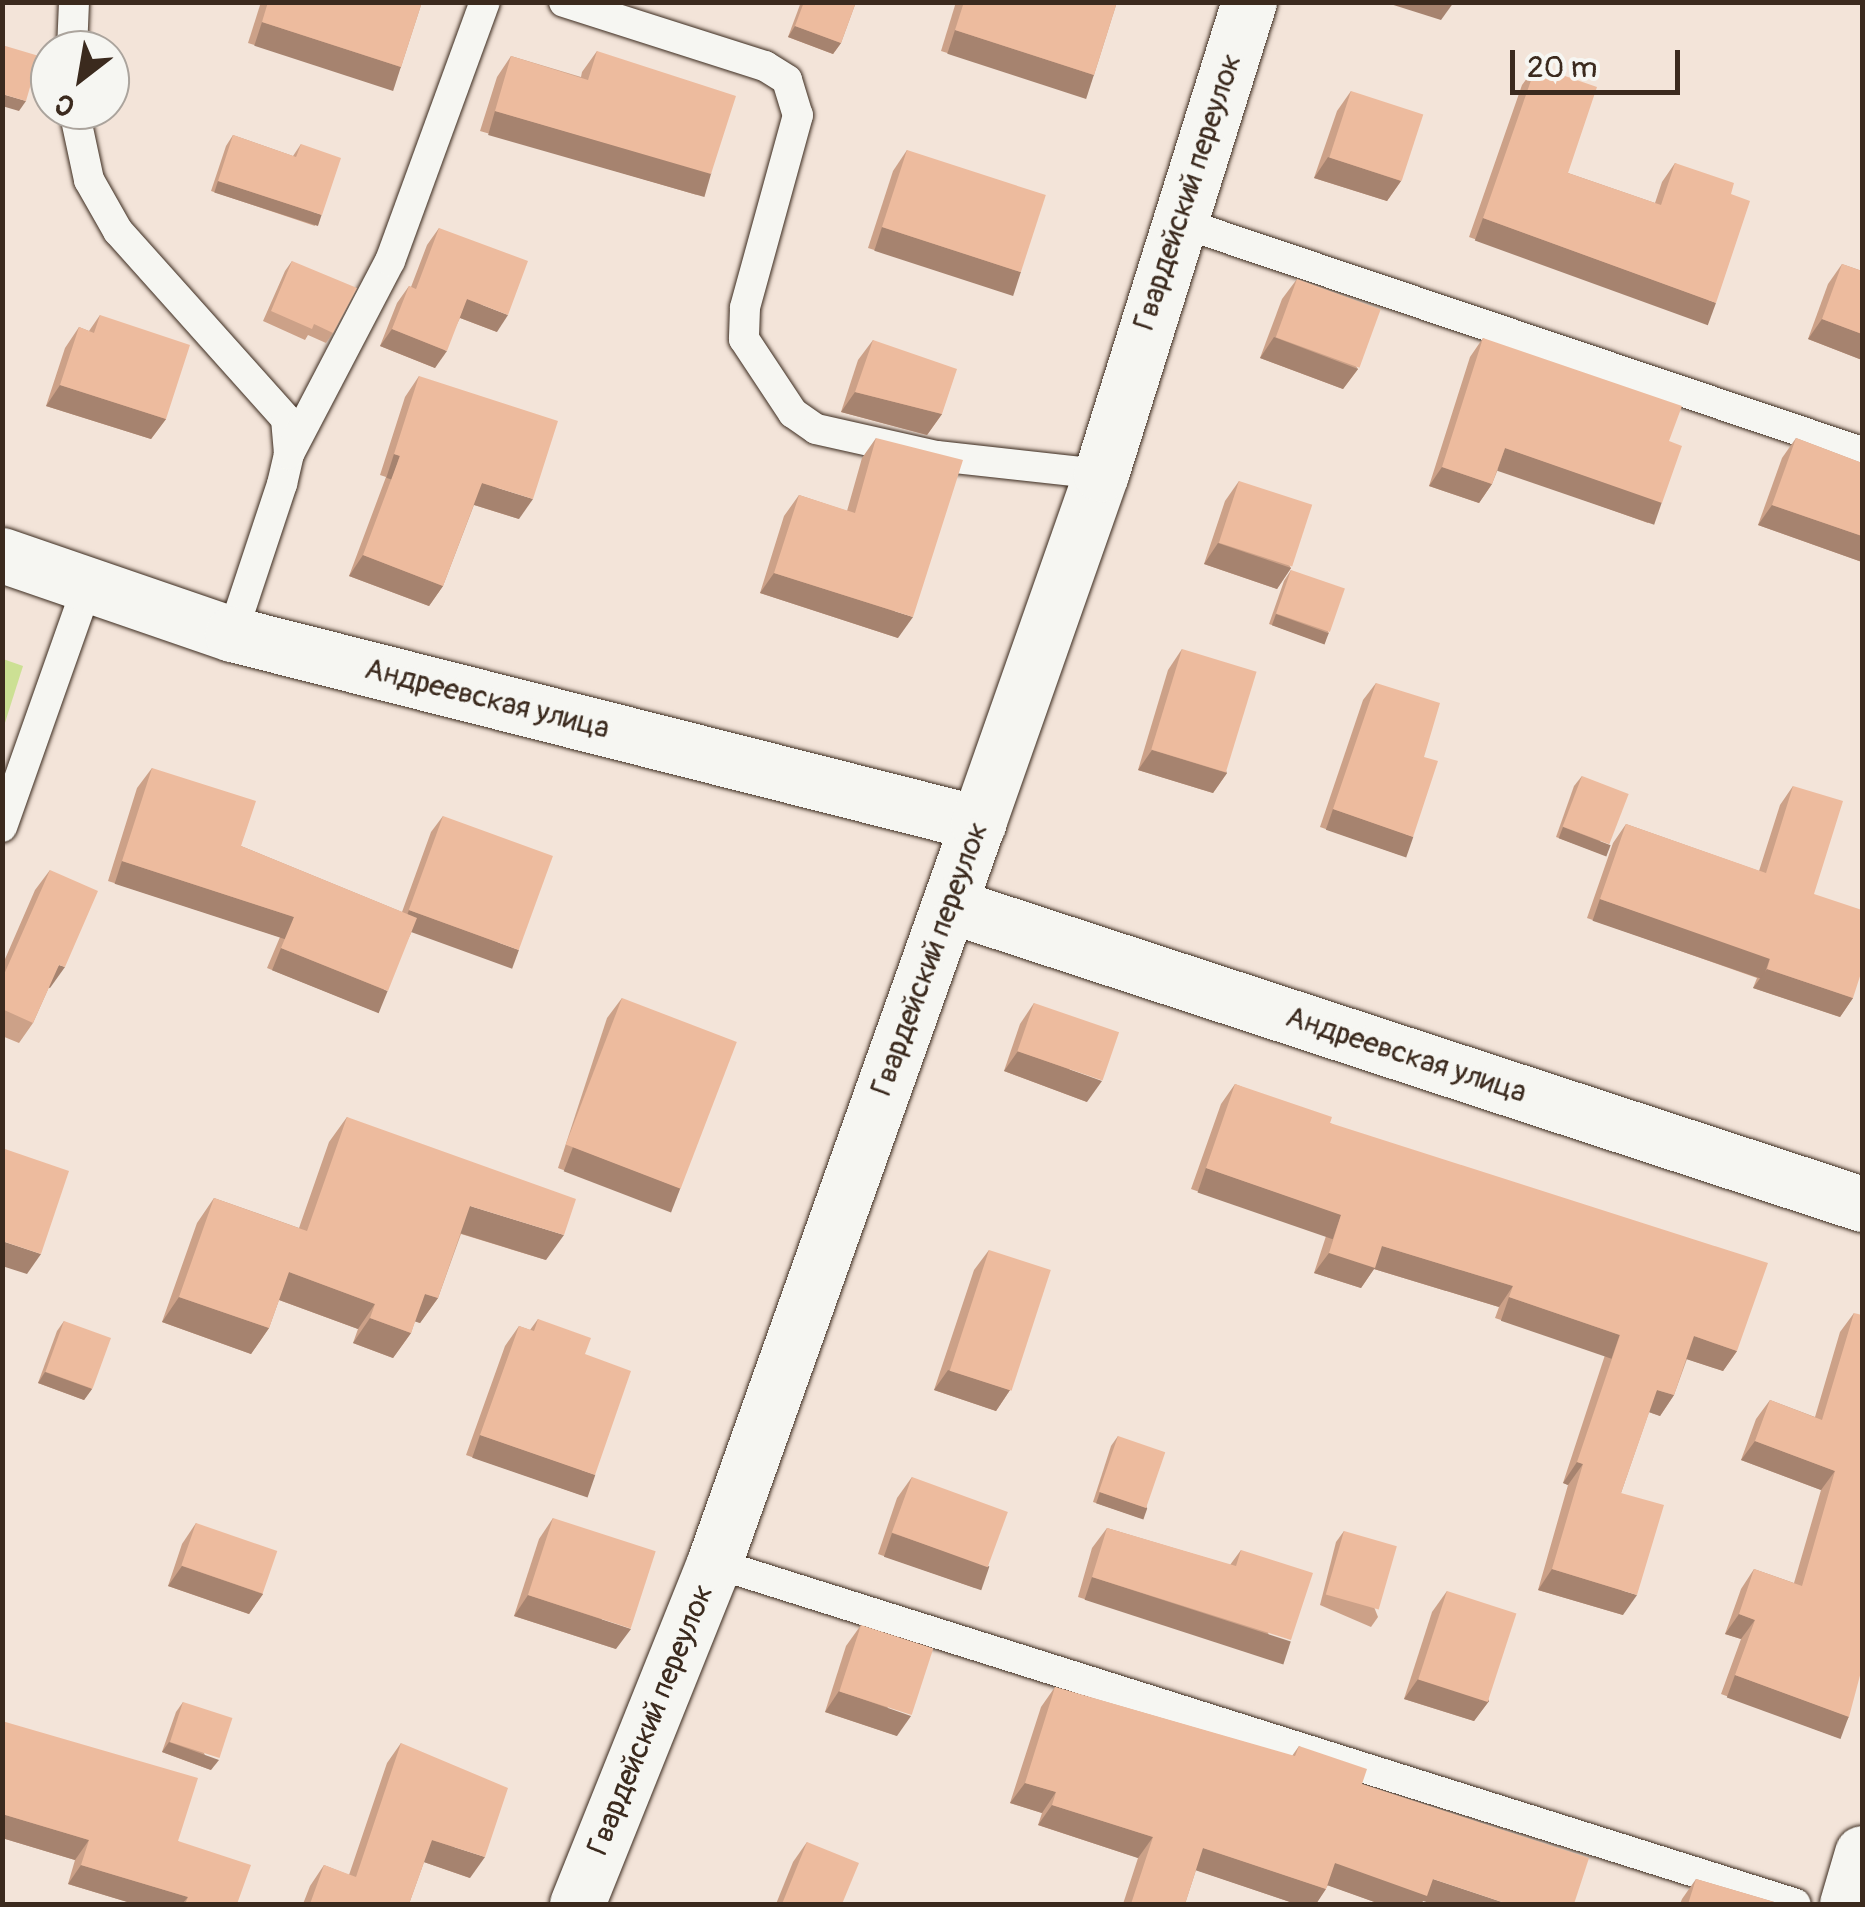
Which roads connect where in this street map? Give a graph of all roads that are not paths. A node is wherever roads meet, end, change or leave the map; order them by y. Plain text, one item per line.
1 (74, 2) edge
2 (484, 2) edge
3 (564, 2) edge
4 (1249, 2) edge
5 (73, 30) edge
6 (78, 130) edge
7 (1176, 221) junction
8 (1862, 452) edge
9 (290, 454) junction
10 (1101, 474) junction
11 (2, 555) edge
12 (88, 584) junction
13 (232, 634) junction
14 (978, 823) junction
15 (2, 827) edge
16 (949, 906) junction
17 (1862, 1204) edge
18 (714, 1563) junction
19 (1862, 1854) edge
20 (577, 1904) edge
21 (1796, 1904) edge
22 (1846, 1904) edge

1 - 5 lane
2 - 9 lane
3 - 10 lane
4 - 7 street, Гвардейский переулок
6 - 9 lane
7 - 8 lane
7 - 10 street, Гвардейский переулок
9 - 13 lane
10 - 14 street, Гвардейский переулок
11 - 12 street, Андреевская улица
12 - 13 street, Андреевская улица
12 - 15 lane
13 - 14 street, Андреевская улица
14 - 16 street, Гвардейский переулок
16 - 17 street, Андреевская улица
16 - 18 street, Гвардейский переулок
18 - 20 street, Гвардейский переулок
18 - 21 lane
19 - 22 street

